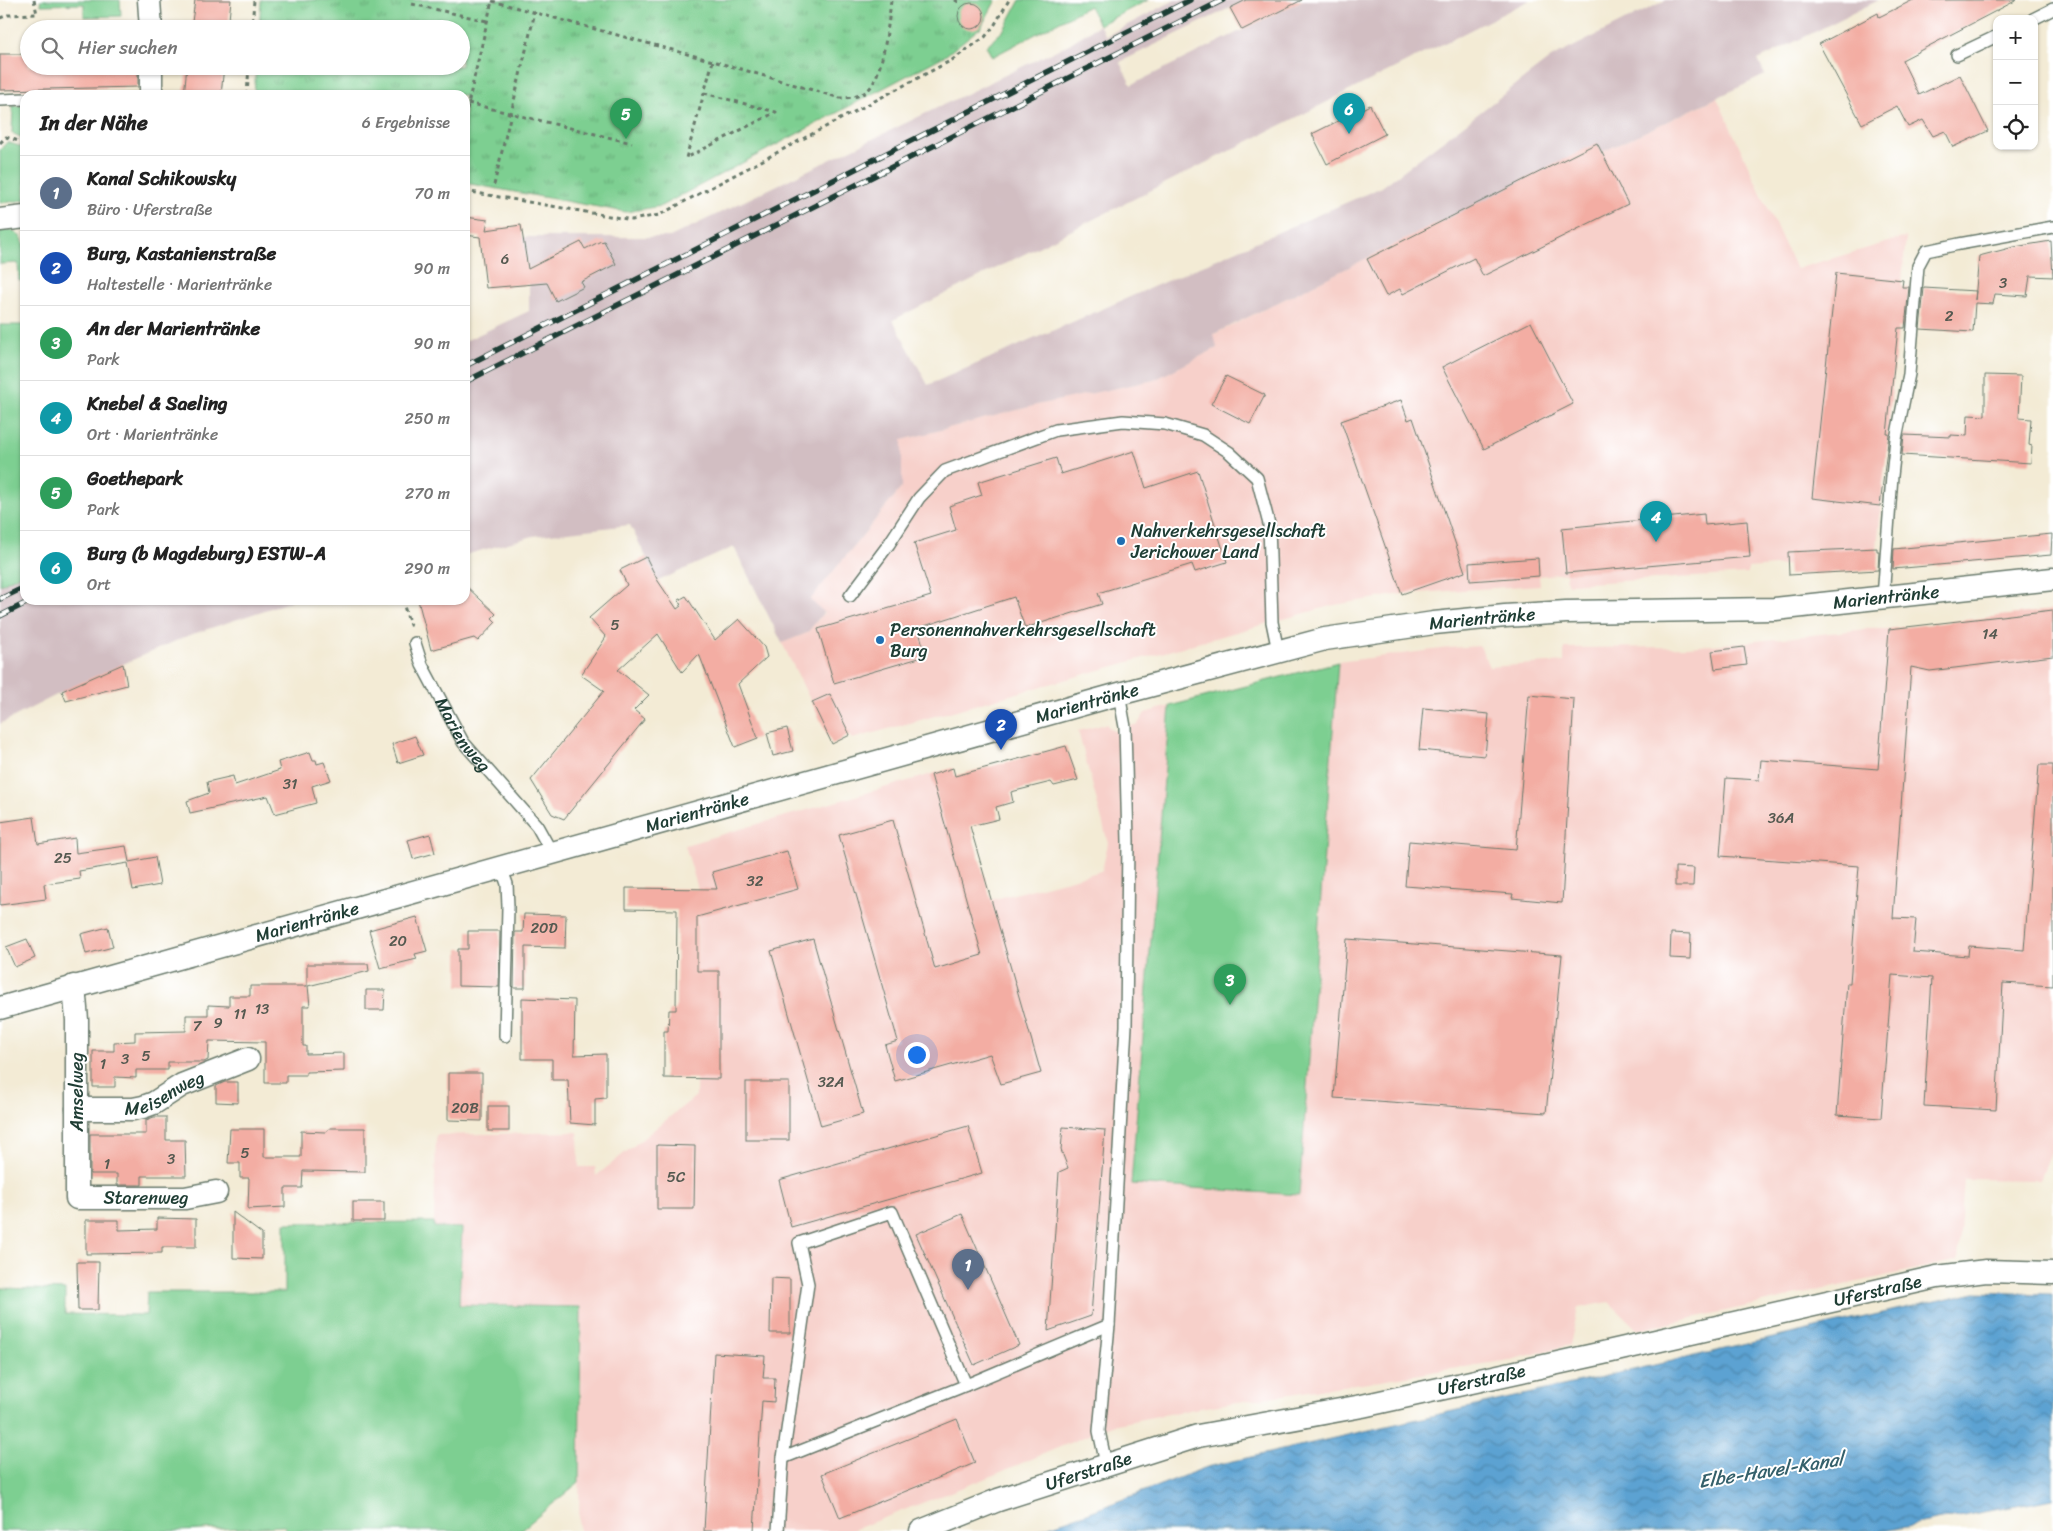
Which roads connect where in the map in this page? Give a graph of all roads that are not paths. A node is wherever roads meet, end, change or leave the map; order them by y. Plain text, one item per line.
1 (149, 0) edge
2 (2053, 9) edge
3 (2038, 16) edge
4 (150, 20) edge
5 (1993, 38) edge
6 (1958, 55) dead end
7 (151, 75) edge
8 (151, 90) edge
9 (20, 99) edge
10 (0, 100) edge
11 (20, 218) edge
12 (0, 220) edge
13 (2053, 227) edge
14 (2053, 579) edge
15 (850, 596) dead end
16 (1883, 598) junction
17 (415, 644) road end
18 (1278, 651) junction
19 (1119, 694) junction
20 (552, 853) junction
21 (501, 867) junction
22 (74, 986) junction
23 (0, 1008) edge
24 (505, 1036) dead end
25 (248, 1059) dead end
26 (77, 1109) junction
27 (216, 1192) dead end
28 (76, 1198) joint
29 (2053, 1273) edge
30 (1109, 1325) junction
31 (966, 1385) junction
32 (783, 1458) junction
33 (1106, 1464) junction
34 (778, 1531) edge
35 (921, 1531) edge

1 - 4 street
2 - 3 lane
5 - 6 lane
7 - 8 street
9 - 10 lane
11 - 12 street
13 - 16 lane
14 - 16 street, Marientränke
15 - 18 lane
16 - 18 street, Marientränke
17 - 20 lane, Marienweg
18 - 19 street, Marientränke
19 - 20 street, Marientränke
19 - 30 lane
20 - 21 street, Marientränke
21 - 22 street, Marientränke
21 - 24 lane
22 - 23 street, Marientränke
22 - 26 street, Amselweg
25 - 26 street, Meisenweg
26 - 28 street, Amselweg
27 - 28 street, Starenweg
29 - 33 street, Uferstraße
30 - 31 lane
30 - 33 lane
31 - 32 lane
31 - 32 lane
32 - 34 lane
33 - 35 street, Uferstraße

